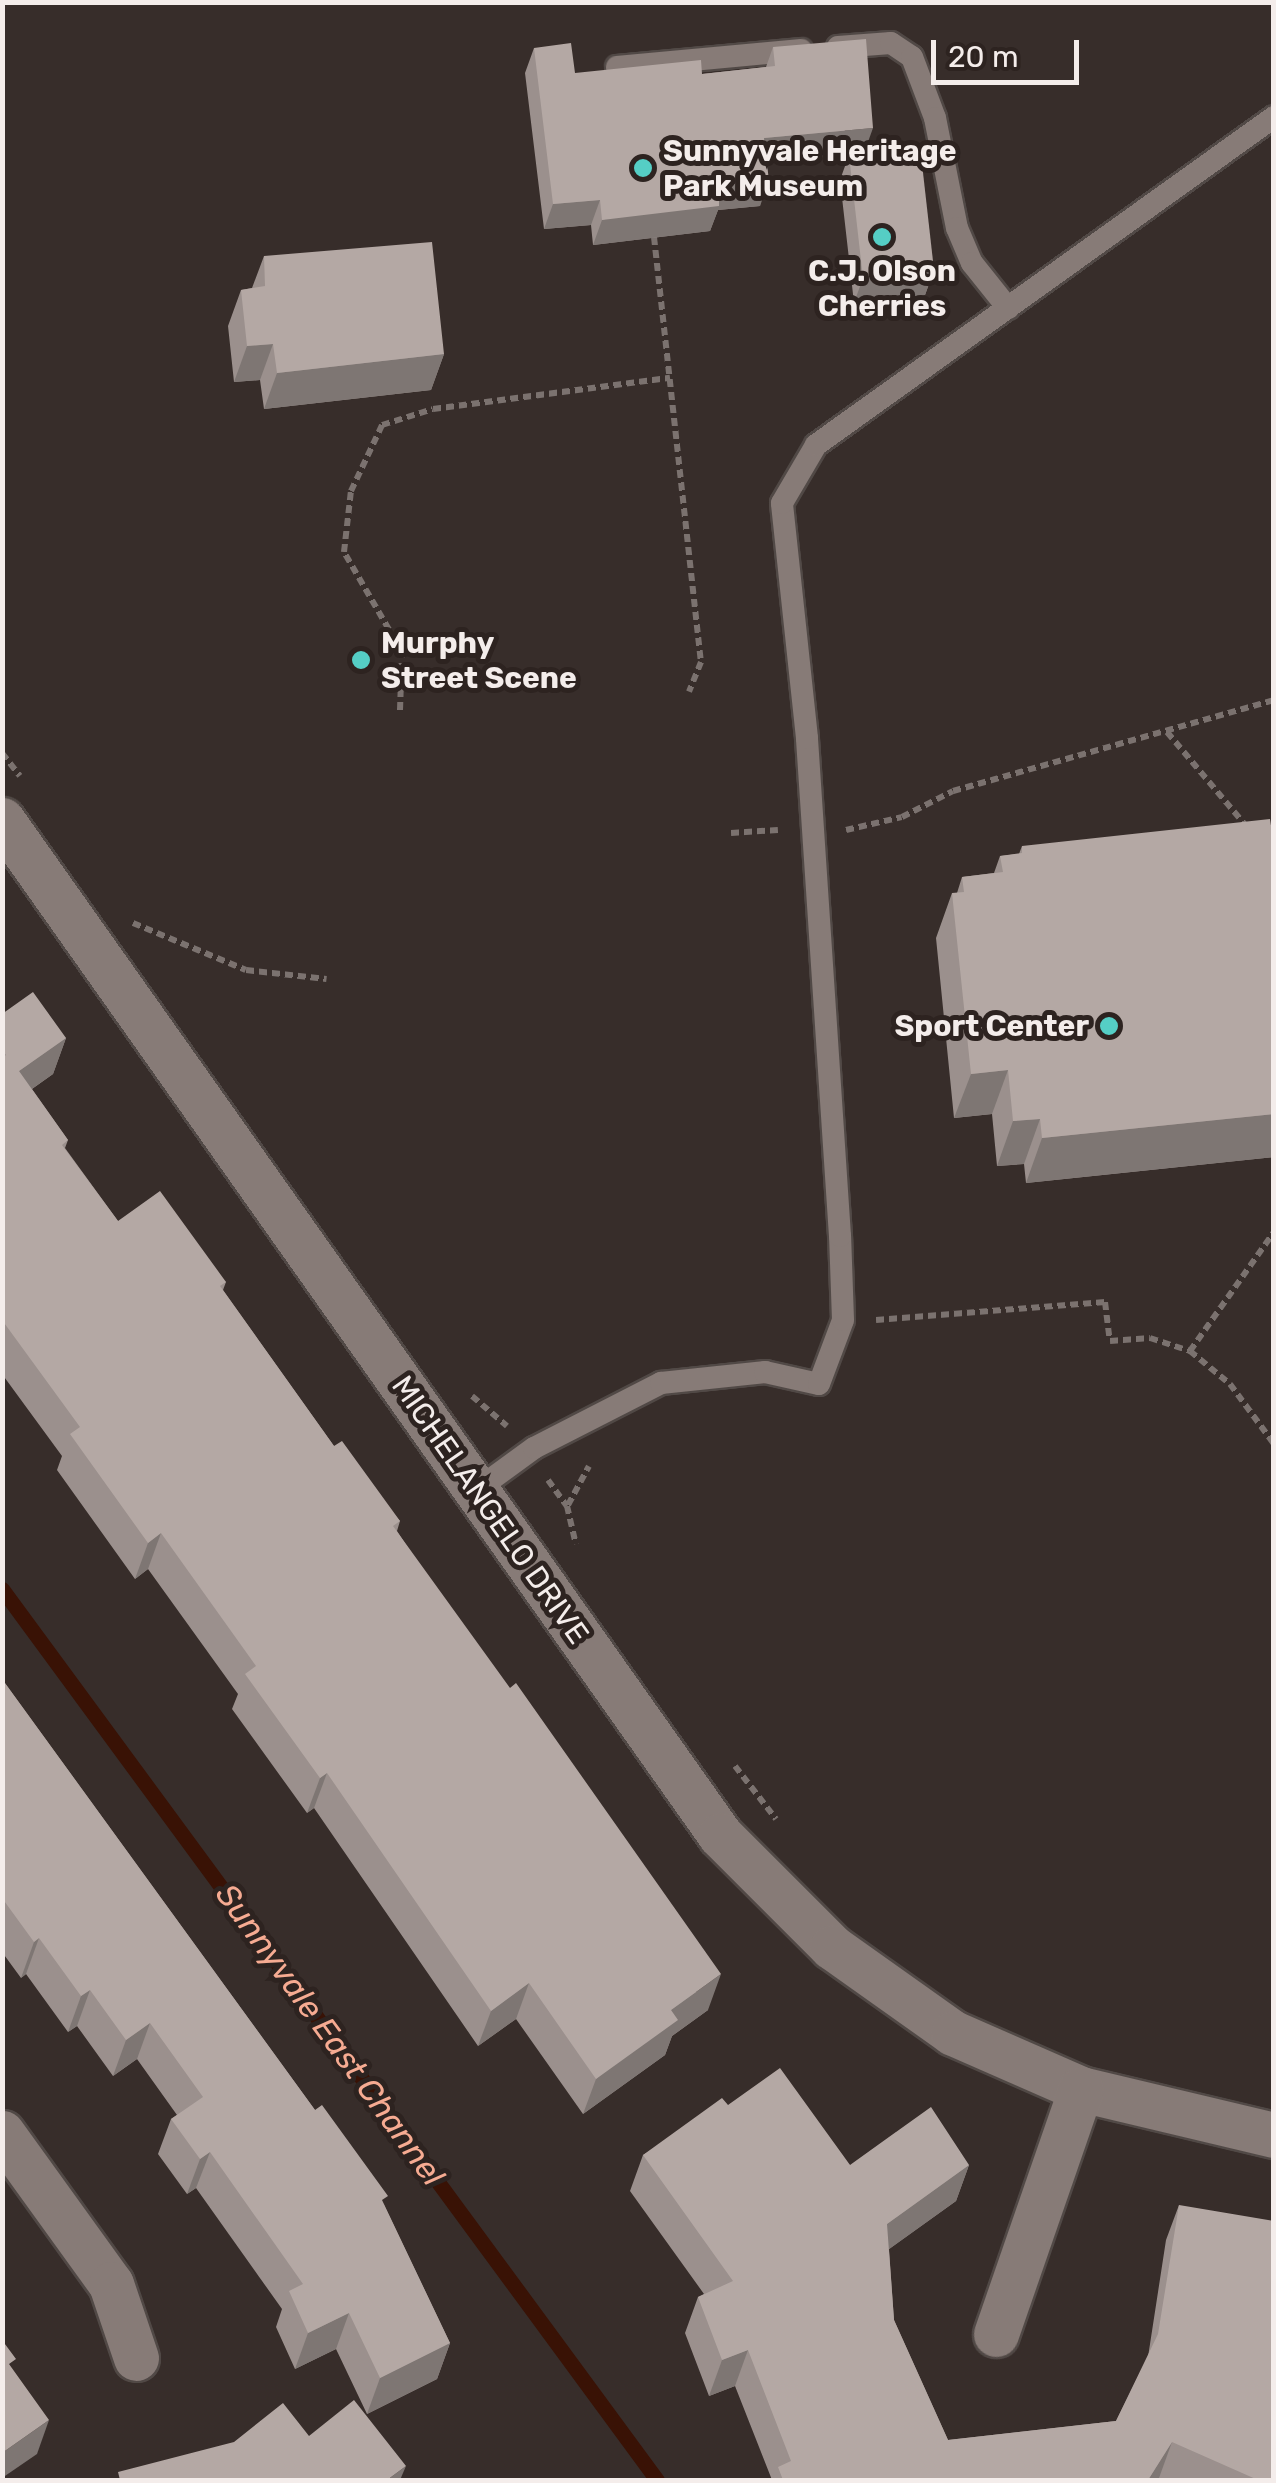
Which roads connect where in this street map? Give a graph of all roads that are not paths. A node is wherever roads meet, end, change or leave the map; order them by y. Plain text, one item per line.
1 (617, 67) edge
2 (1274, 117) edge
3 (1008, 308) junction
4 (13, 802) edge
5 (476, 1491) junction
6 (1081, 2089) junction
7 (2, 2133) edge
8 (1274, 2134) edge
9 (996, 2334) dead end
10 (136, 2358) dead end

1 - 3 lane
2 - 3 lane
3 - 5 lane
4 - 5 street, MICHELANGELO DRIVE
5 - 6 street, MICHELANGELO DRIVE
6 - 8 street, MICHELANGELO DRIVE
6 - 9 street
7 - 10 street

